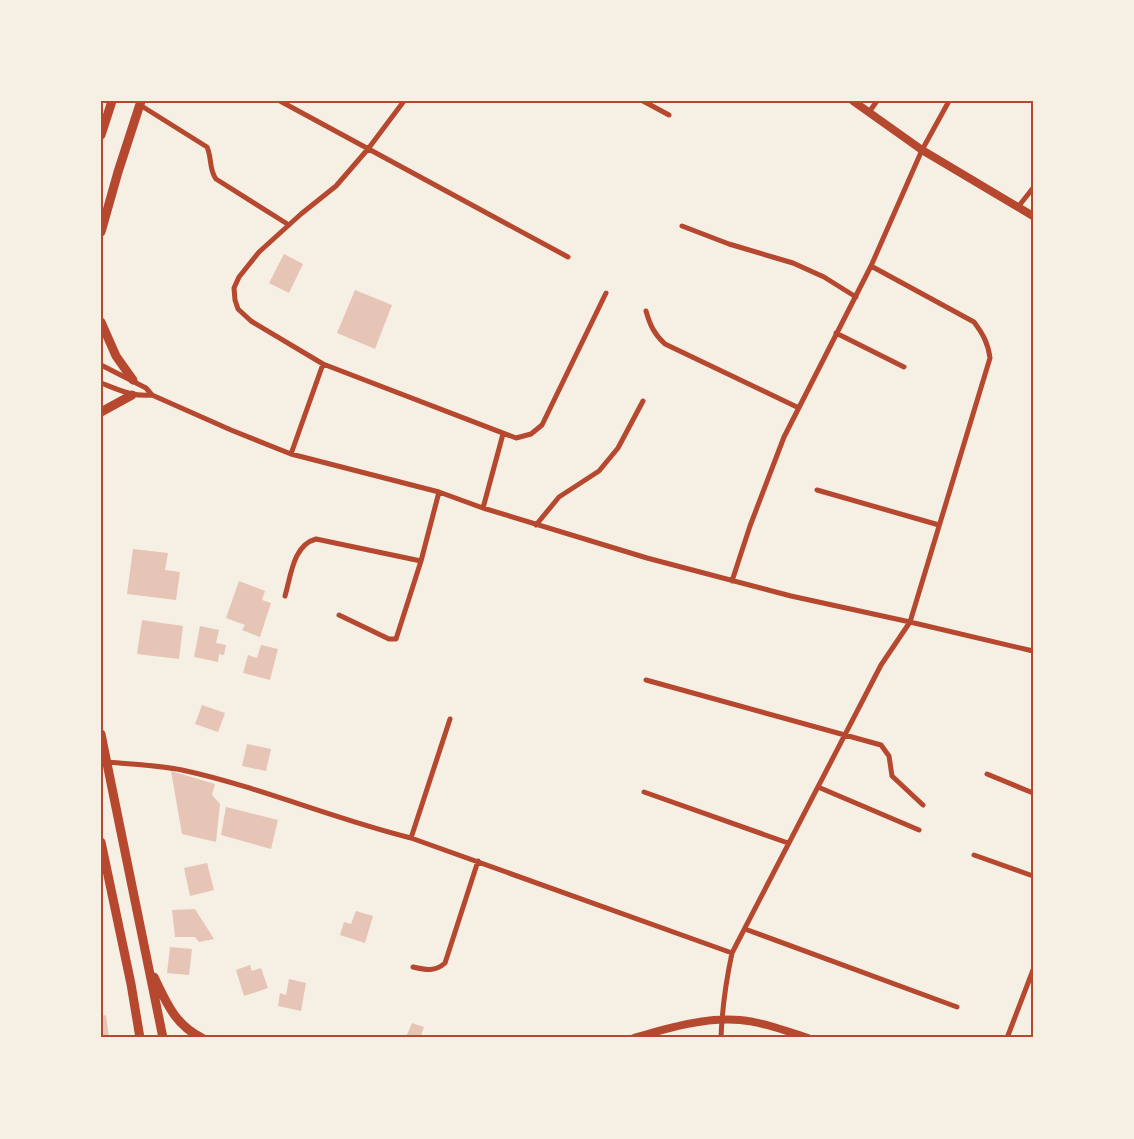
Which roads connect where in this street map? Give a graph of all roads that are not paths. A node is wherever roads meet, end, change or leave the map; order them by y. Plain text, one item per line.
1 (112, 101) edge
2 (280, 101) edge
3 (404, 101) edge
4 (643, 101) edge
5 (853, 101) edge
6 (878, 101) edge
7 (949, 101) edge
8 (141, 103) edge
9 (869, 112) junction
10 (668, 116) dead end
11 (101, 135) edge
12 (368, 148) junction
13 (922, 150) junction
14 (1033, 188) edge
15 (1018, 207) junction
16 (1033, 216) edge
17 (288, 225) junction
18 (682, 226) dead end
19 (101, 232) edge
20 (568, 257) dead end
21 (871, 266) junction
22 (606, 293) dead end
23 (856, 297) junction
24 (646, 311) dead end
25 (101, 322) edge
26 (836, 333) junction
27 (323, 364) junction
28 (101, 365) edge
29 (904, 367) dead end
30 (133, 380) junction
31 (101, 383) edge
32 (132, 395) junction
33 (152, 395) junction
34 (642, 401) dead end
35 (799, 408) junction
36 (101, 412) edge
37 (503, 434) junction
38 (291, 454) junction
39 (817, 490) dead end
40 (439, 492) junction
41 (483, 508) junction
42 (536, 525) junction
43 (939, 525) junction
44 (421, 561) junction
45 (732, 581) junction
46 (285, 596) dead end
47 (339, 615) dead end
48 (910, 622) junction
49 (1033, 651) edge
50 (646, 680) dead end
51 (450, 719) dead end
52 (101, 734) edge
53 (846, 736) junction
54 (106, 762) junction
55 (987, 774) dead end
56 (818, 787) junction
57 (644, 792) dead end
58 (1033, 793) edge
59 (923, 805) dead end
60 (919, 830) dead end
61 (411, 838) junction
62 (101, 842) edge
63 (788, 843) junction
64 (974, 855) dead end
65 (478, 861) junction
66 (104, 871) edge
67 (1033, 876) edge
68 (744, 929) junction
69 (732, 953) junction
70 (148, 964) junction
71 (414, 967) dead end
72 (1033, 970) edge
73 (957, 1007) dead end
74 (722, 1019) junction
75 (140, 1038) edge
76 (164, 1038) edge
77 (202, 1038) edge
78 (634, 1038) edge
79 (721, 1038) edge
80 (808, 1038) edge
81 (1007, 1038) edge

1 - 11 main road
2 - 12 street
3 - 12 street
4 - 10 street
5 - 9 street
6 - 9 street
7 - 13 street
8 - 17 street
8 - 19 main road
9 - 13 street
12 - 17 street
12 - 20 street
13 - 15 street
13 - 21 street
14 - 15 street
15 - 16 street
17 - 27 street
18 - 23 street
21 - 23 street
21 - 43 street
22 - 37 street
23 - 26 street
24 - 35 street
25 - 30 main road
26 - 29 street
26 - 35 street
27 - 37 street
27 - 38 street
28 - 30 street
30 - 33 street
31 - 32 street
32 - 33 street
32 - 36 main road
33 - 38 street
34 - 42 street
35 - 45 street
37 - 41 street
38 - 40 street
39 - 43 street
40 - 41 street
40 - 44 street
41 - 42 street
42 - 45 street
43 - 48 street
44 - 46 street
44 - 47 street
45 - 48 street
48 - 49 street
48 - 53 street
50 - 53 street
51 - 61 street
52 - 54 main road
53 - 56 street
53 - 59 street
54 - 61 street
54 - 70 main road
55 - 58 street
56 - 60 street
56 - 63 street
57 - 63 street
61 - 65 street
62 - 66 main road
63 - 68 street
64 - 67 street
65 - 69 street
65 - 71 street
66 - 75 main road
68 - 69 street
68 - 73 street
69 - 74 street
70 - 76 main road
70 - 77 main road
72 - 81 street
74 - 78 street
74 - 79 street
74 - 80 street

